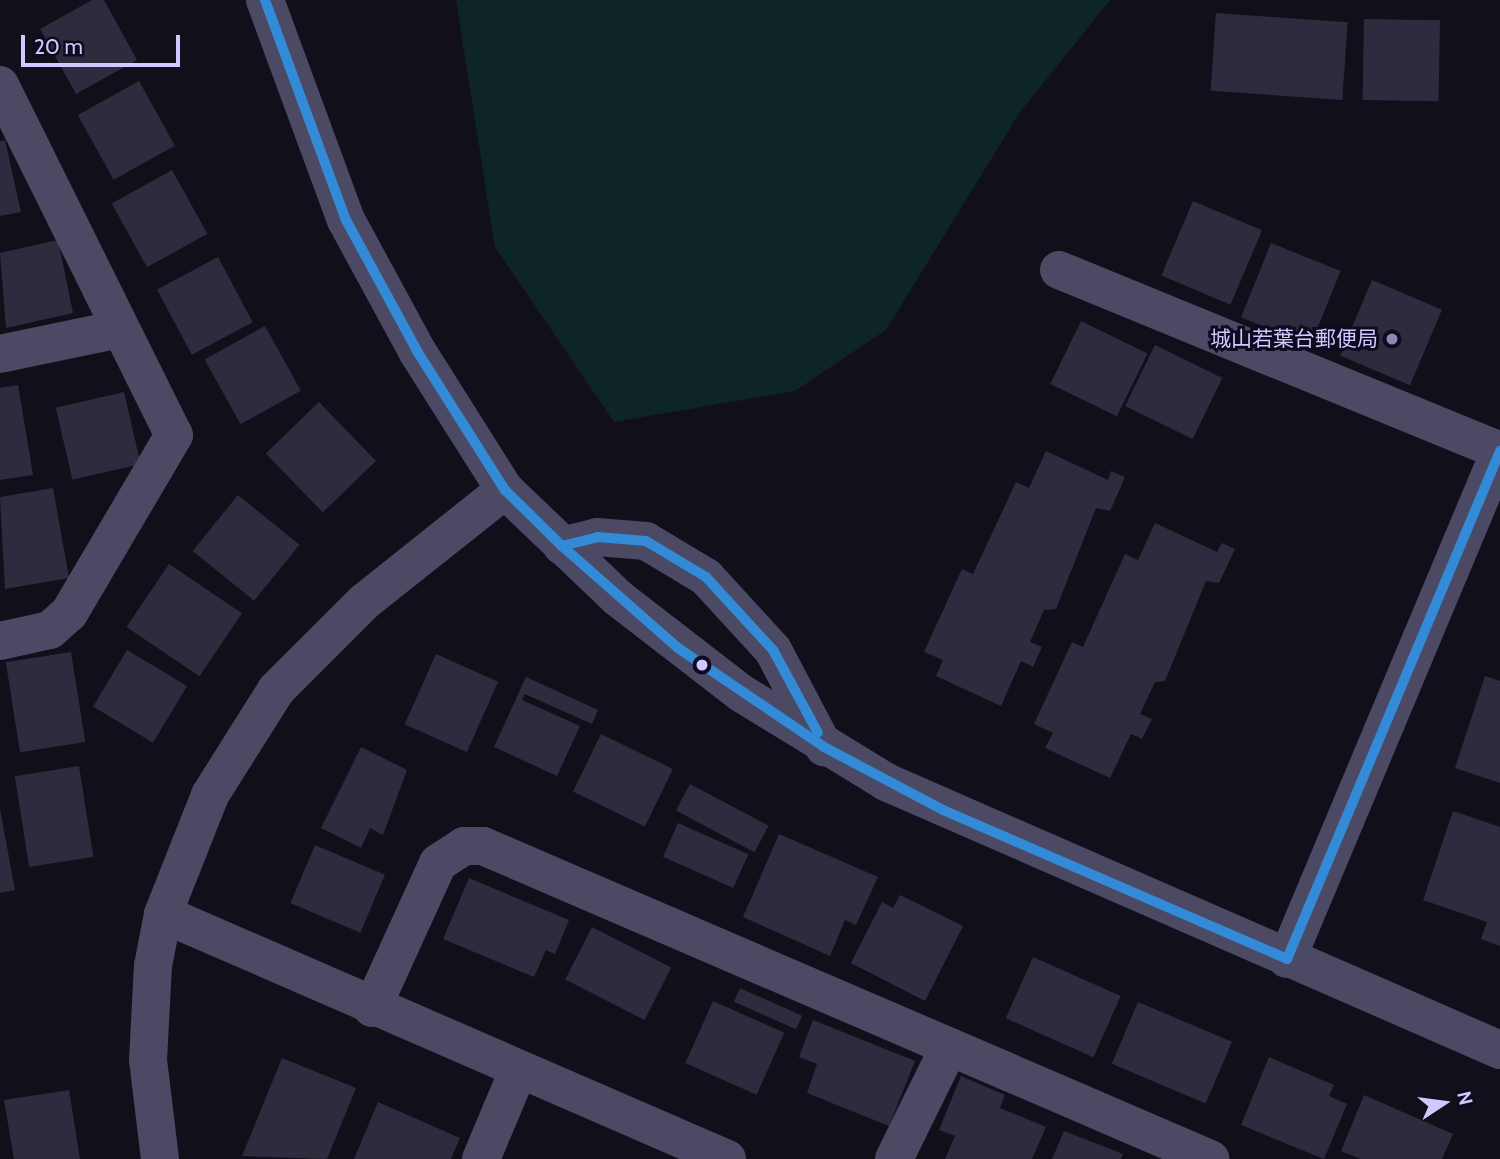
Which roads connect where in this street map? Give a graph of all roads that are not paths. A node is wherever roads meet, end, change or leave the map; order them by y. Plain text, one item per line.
1 (265, 0) edge
2 (0, 85) edge
3 (1059, 270) dead end
4 (120, 329) junction
5 (0, 354) edge
6 (1500, 451) edge
7 (505, 489) junction
8 (562, 546) junction
9 (0, 641) edge
10 (824, 747) junction
11 (163, 914) junction
12 (1287, 959) junction
13 (372, 1008) junction
14 (949, 1047) junction
15 (1500, 1050) edge
16 (519, 1071) junction
17 (160, 1159) edge
18 (481, 1159) edge
19 (727, 1159) edge
20 (894, 1159) edge
21 (1210, 1159) edge

1 - 7 street
2 - 4 street
3 - 6 street
4 - 5 street
4 - 9 street
6 - 12 street
7 - 8 street
7 - 11 street
8 - 10 street
8 - 10 street
10 - 12 street
11 - 13 street
11 - 17 street
12 - 15 street
13 - 14 street
13 - 16 street
14 - 20 street
14 - 21 street
16 - 18 street
16 - 19 street

